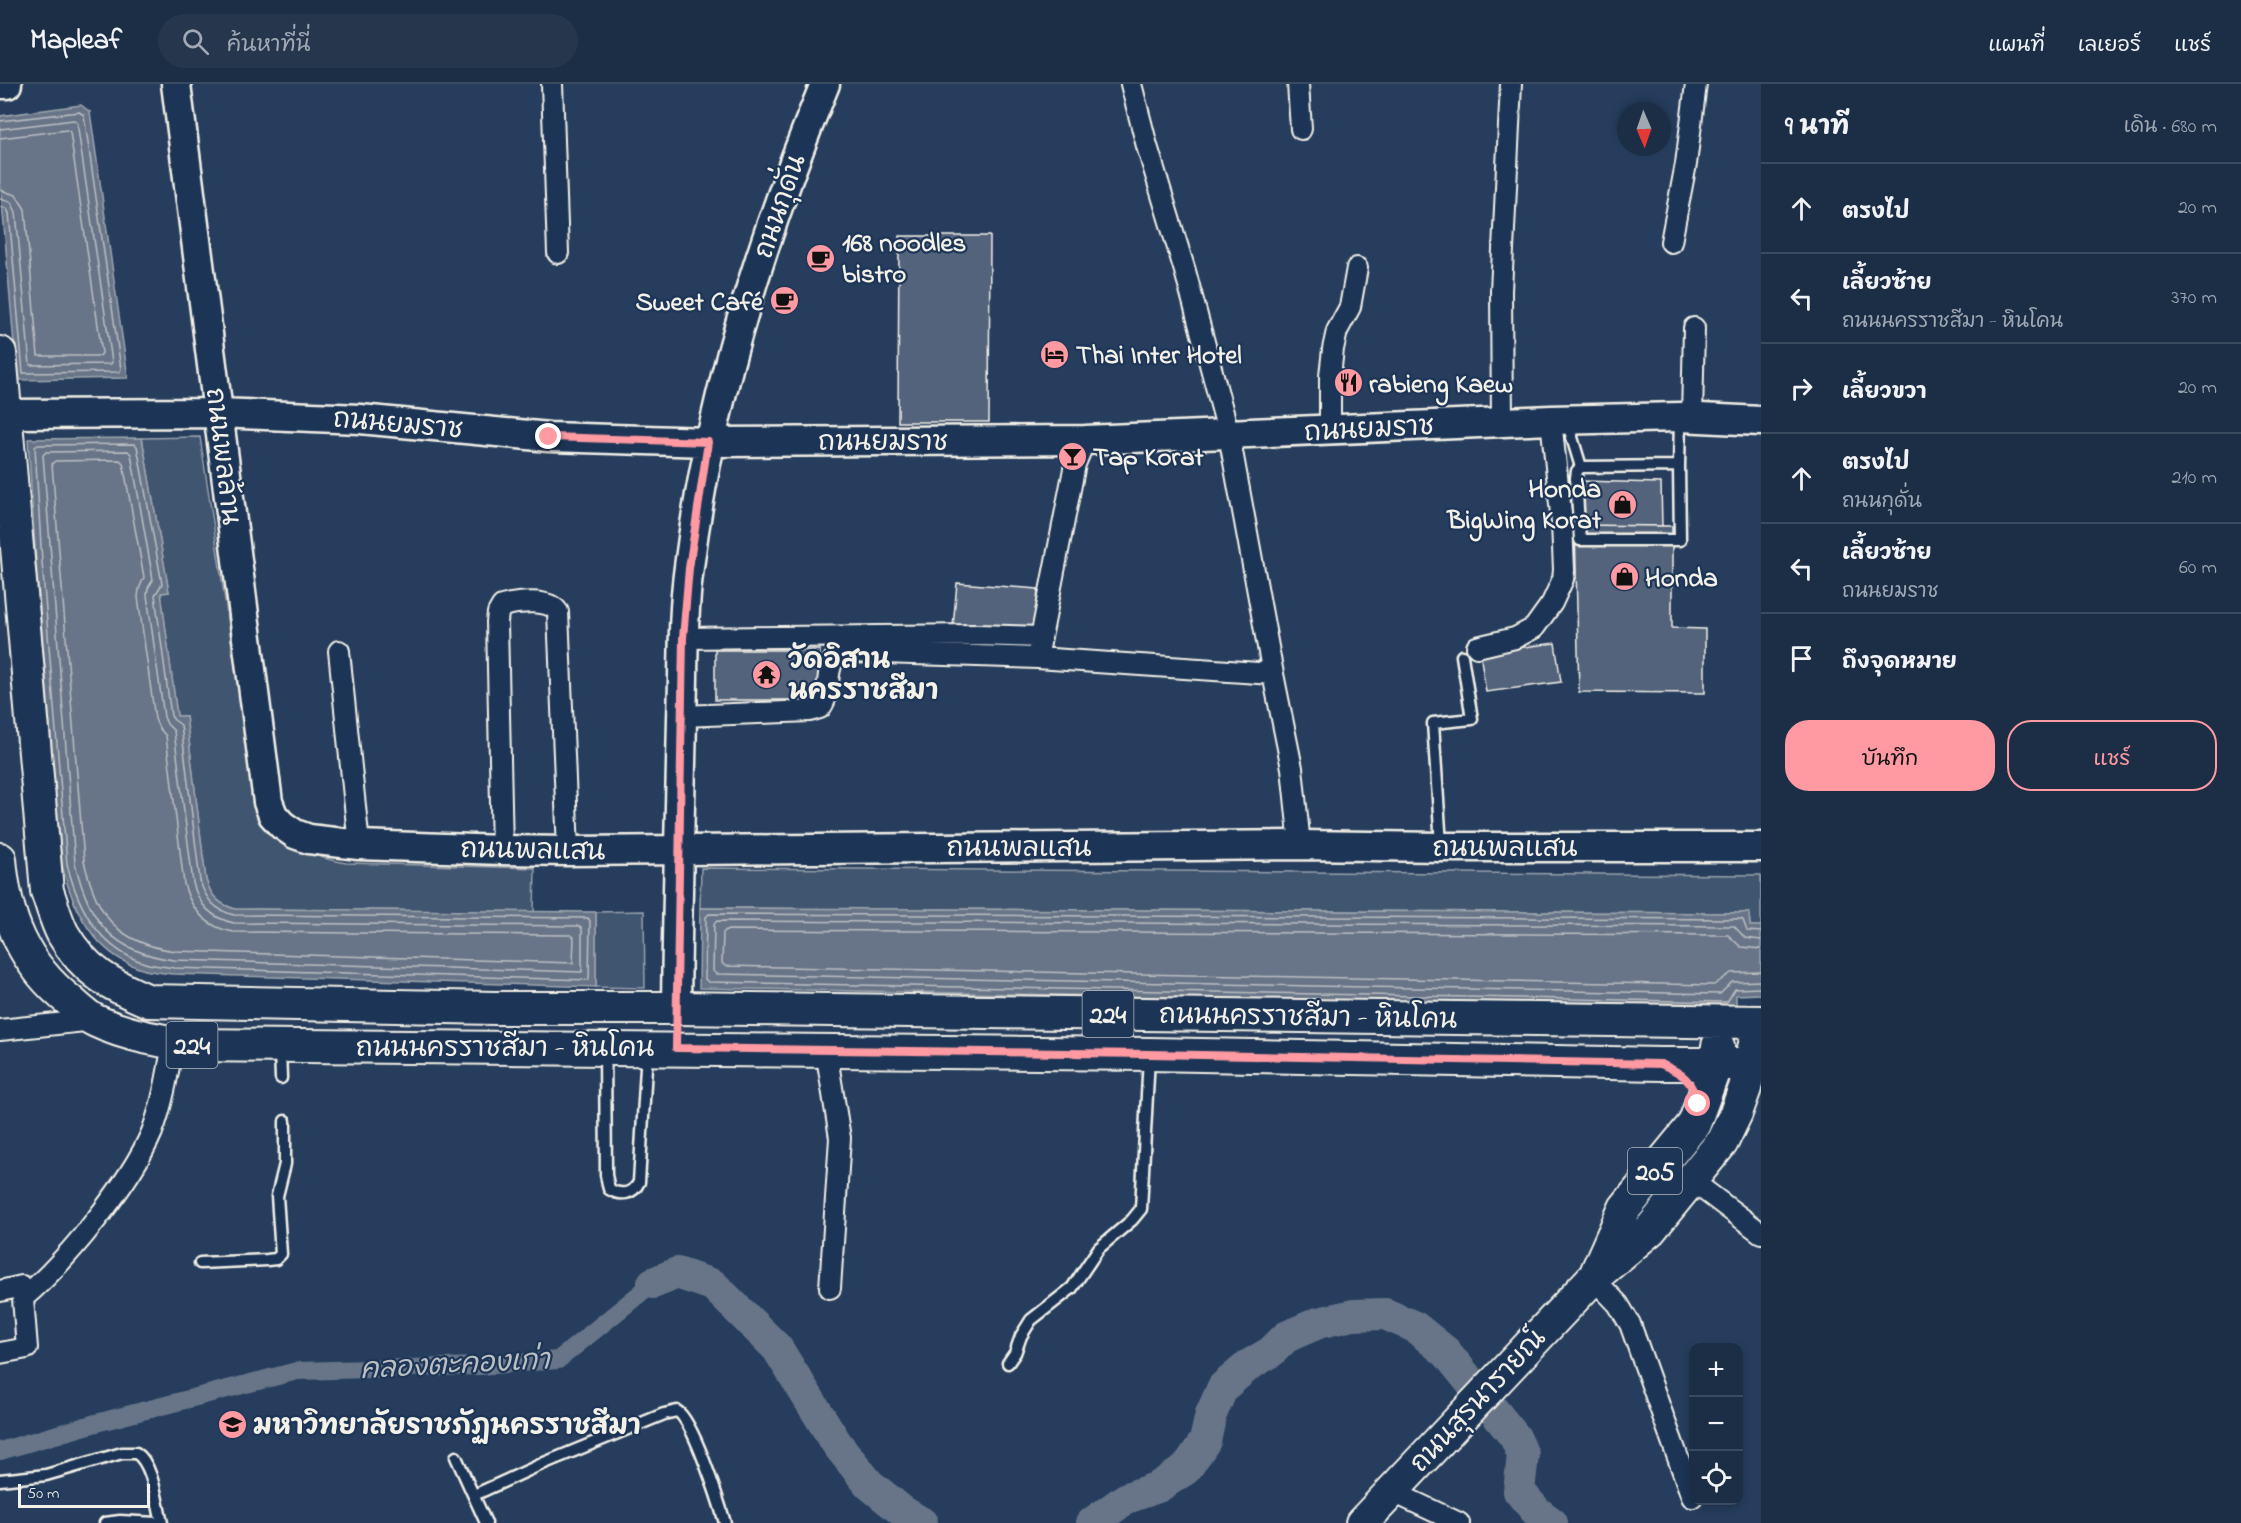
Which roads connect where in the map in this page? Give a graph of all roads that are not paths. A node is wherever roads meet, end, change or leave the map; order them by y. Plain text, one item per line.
1 (0, 84) edge
2 (7, 84) edge
3 (176, 84) edge
4 (552, 84) edge
5 (825, 84) edge
6 (1131, 84) edge
7 (1298, 84) edge
8 (1511, 84) edge
9 (1696, 84) edge
10 (1301, 129) dead end
11 (1671, 242) dead end
12 (558, 253) dead end
13 (1357, 268) dead end
14 (1694, 328) dead end
15 (0, 353) edge
16 (219, 413) junction
17 (3, 414) edge
18 (1686, 418) junction
19 (1558, 420) junction
20 (1761, 421) edge
21 (1502, 422) junction
22 (1330, 430) junction
23 (1229, 435) junction
24 (1085, 440) junction
25 (708, 442) junction
26 (1679, 466) junction
27 (1581, 467) junction
28 (1041, 637) junction
29 (683, 638) junction
30 (339, 651) dead end
31 (1470, 652) joint
32 (1037, 658) junction
33 (1273, 674) junction
34 (682, 716) junction
35 (282, 825) joint
36 (359, 845) junction
37 (1300, 845) junction
38 (1441, 847) junction
39 (1761, 847) edge
40 (502, 850) junction
41 (678, 850) junction
42 (568, 851) junction
43 (0, 859) edge
44 (676, 1008) junction
45 (94, 1020) junction
46 (1721, 1021) junction
47 (1760, 1022) edge
48 (0, 1030) edge
49 (173, 1043) junction
50 (279, 1045) junction
51 (605, 1047) junction
52 (661, 1048) junction
53 (826, 1050) junction
54 (1149, 1054) junction
55 (1661, 1064) junction
56 (1716, 1064) junction
57 (1756, 1064) edge
58 (281, 1077) dead end
59 (1761, 1099) edge
60 (285, 1121) dead end
61 (1694, 1124) junction
62 (1722, 1142) junction
63 (1691, 1180) junction
64 (1761, 1233) edge
65 (200, 1263) dead end
66 (1593, 1278) junction
67 (830, 1288) dead end
68 (0, 1290) edge
69 (23, 1298) junction
70 (0, 1353) edge
71 (1008, 1363) dead end
72 (456, 1457) dead end
73 (0, 1480) edge
74 (1689, 1489) edge
75 (1392, 1491) junction
76 (474, 1495) junction
77 (105, 1523) edge
78 (156, 1523) edge
79 (162, 1523) edge
80 (486, 1523) edge
81 (725, 1523) edge
82 (1362, 1523) edge
83 (1459, 1523) edge

1 - 2 street
3 - 16 street, ถนนพลล้าน
4 - 12 street
5 - 25 street, ถนนกุดั่น
6 - 23 street
7 - 10 street
8 - 21 street
9 - 11 street
13 - 22 street
14 - 18 street
15 - 17 main road, ถนนนครราชสีมา - หินโคน
16 - 17 street, ถนนยมราช
16 - 25 street, ถนนยมราช
16 - 35 street, ถนนพลล้าน
17 - 44 main road, ถนนนครราชสีมา - หินโคน / 224
18 - 19 street, ถนนยมราช
18 - 20 street, ถนนยมราช
18 - 26 lane
19 - 21 street, ถนนยมราช
19 - 27 lane
19 - 31 street
21 - 22 street, ถนนยมราช
22 - 23 street, ถนนยมราช
23 - 24 street, ถนนยมราช
23 - 33 street
24 - 25 street, ถนนยมราช
24 - 28 street
25 - 29 street, ถนนกุดั่น
26 - 27 lane
26 - 27 lane
28 - 29 street
28 - 32 street
29 - 34 street, ถนนกุดั่น
30 - 36 street
31 - 38 lane
32 - 33 street
32 - 34 street
33 - 37 street
34 - 41 street, ถนนกุดั่น
35 - 36 street, ถนนพลแสน
36 - 40 street, ถนนพลแสน
37 - 38 street, ถนนพลแสน
37 - 41 street, ถนนพลแสน
38 - 39 street, ถนนพลแสน
40 - 42 street, ถนนพลแสน
40 - 42 street
41 - 42 street, ถนนพลแสน
41 - 44 street, ถนนกุดั่น
43 - 45 main road, ถนนนครราชสีมา - หินโคน / 224
44 - 46 main road, ถนนนครราชสีมา - หินโคน / 224
44 - 52 main road
45 - 48 street
45 - 49 main road, ถนนนครราชสีมา - หินโคน / 224
46 - 47 main road, ถนนนครราชสีมา - หินโคน / 224
46 - 56 main road, ถนนสุรนารายณ์ / 205
47 - 57 main road, ถนนสุรนารายณ์ / 205
49 - 50 main road, ถนนนครราชสีมา - หินโคน / 224
49 - 69 street
50 - 51 main road, ถนนนครราชสีมา - หินโคน / 224
50 - 58 lane
51 - 52 main road, ถนนนครราชสีมา - หินโคน / 224
51 - 52 lane
52 - 53 main road, ถนนนครราชสีมา - หินโคน / 224
53 - 54 main road, ถนนนครราชสีมา - หินโคน / 224
53 - 67 street
54 - 55 main road, ถนนนครราชสีมา - หินโคน / 224
54 - 71 lane
55 - 56 main road, ถนนนครราชสีมา - หินโคน / 224
55 - 61 main road
56 - 57 main road, ถนนนครราชสีมา - หินโคน / 224
56 - 61 main road, ถนนสุรนารายณ์ / 205
57 - 62 main road, ถนนสุรนารายณ์ / 205
59 - 62 main road
60 - 65 lane
61 - 66 main road, ถนนสุรนารายณ์ / 205
62 - 63 main road, ถนนสุรนารายณ์ / 205
63 - 64 street
63 - 66 main road, ถนนสุรนารายณ์ / 205
66 - 74 street
66 - 75 main road, ถนนสุรนารายณ์ / 205
68 - 69 street
69 - 70 street
72 - 76 lane
73 - 79 lane
75 - 82 main road, ถนนสุรนารายณ์ / 205
75 - 83 street
76 - 80 lane
76 - 81 lane
77 - 78 lane

